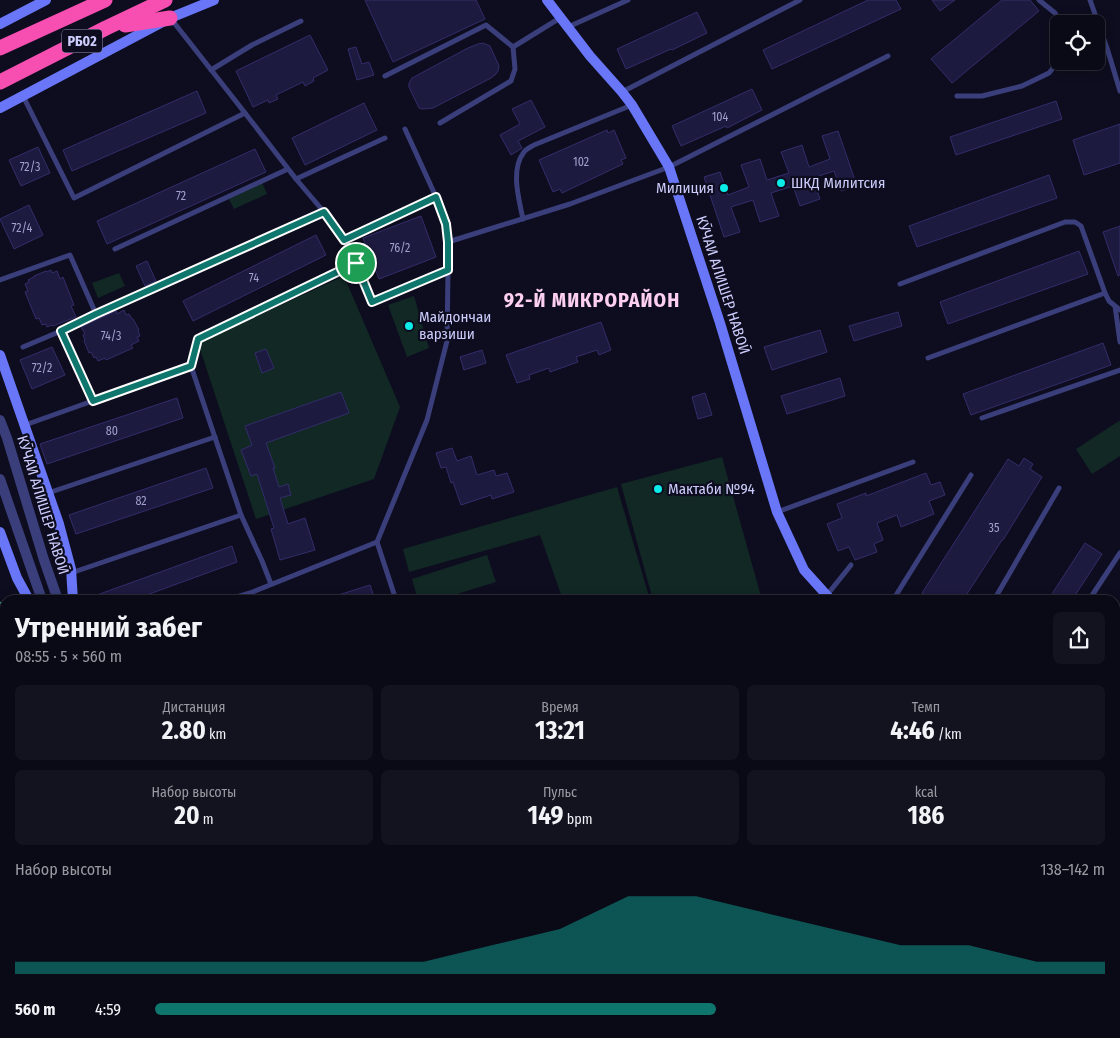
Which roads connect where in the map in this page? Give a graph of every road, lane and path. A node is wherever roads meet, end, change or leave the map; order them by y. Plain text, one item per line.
1 (46, 0) edge
2 (165, 0) edge
3 (214, 0) edge
4 (547, 0) edge
5 (628, 0) edge
6 (800, 0) edge
7 (1039, 0) edge
8 (1090, 0) edge
9 (99, 2) edge
10 (1056, 15) edge
11 (1093, 15) edge
12 (170, 18) junction
13 (560, 18) junction
14 (301, 20) dead end
15 (0, 24) edge
16 (568, 27) junction
17 (106, 28) junction
18 (1105, 44) edge
19 (513, 47) junction
20 (0, 48) edge
21 (888, 56) dead end
22 (211, 70) junction
23 (1051, 70) edge
24 (385, 76) dead end
25 (0, 82) edge
26 (1120, 91) edge
27 (622, 92) junction
28 (23, 96) junction
29 (957, 96) dead end
30 (632, 106) junction
31 (0, 108) edge
32 (245, 113) junction
33 (0, 115) edge
34 (440, 123) dead end
35 (405, 129) dead end
36 (385, 138) dead end
37 (669, 167) junction
38 (288, 169) junction
39 (296, 179) junction
40 (436, 197) junction
41 (324, 212) junction
42 (523, 219) junction
43 (344, 240) junction
44 (448, 242) junction
45 (115, 249) dead end
46 (356, 263) junction
47 (448, 270) junction
48 (0, 280) edge
49 (900, 284) dead end
50 (1105, 293) junction
51 (1115, 306) junction
52 (1120, 310) edge
53 (96, 314) junction
54 (61, 331) junction
55 (1120, 342) edge
56 (24, 347) dead end
57 (0, 355) edge
58 (928, 358) dead end
59 (191, 366) junction
60 (1120, 370) edge
61 (93, 401) junction
62 (982, 418) dead end
63 (0, 420) edge
64 (24, 425) junction
65 (215, 437) junction
66 (913, 462) dead end
67 (971, 475) dead end
68 (0, 479) edge
69 (1059, 488) dead end
70 (48, 493) junction
71 (777, 512) junction
72 (241, 515) junction
73 (0, 532) edge
74 (377, 542) junction
75 (1120, 553) edge
76 (851, 565) dead end
77 (71, 574) junction
78 (270, 584) junction
79 (250, 593) joint
80 (26, 595) edge
81 (40, 595) edge
82 (56, 595) edge
83 (73, 595) edge
84 (243, 595) edge
85 (394, 595) edge
86 (826, 595) edge
87 (831, 595) edge
88 (897, 595) edge
89 (997, 595) edge
90 (1092, 595) edge

1 - 15 street
2 - 17 highway, РБ02
3 - 12 street
4 - 13 street, КӮЧАИ АЛИШЕР НАВОӢ
5 - 16 lane
6 - 27 lane
7 - 10 lane
8 - 11 lane
9 - 20 highway, РБ02
12 - 17 highway
12 - 22 lane
12 - 28 street
13 - 16 street, КӮЧАИ АЛИШЕР НАВОӢ
13 - 19 lane
14 - 22 lane
16 - 27 street, КӮЧАИ АЛИШЕР НАВОӢ
17 - 25 highway, РБ02
18 - 26 lane
19 - 24 lane
19 - 34 lane
21 - 37 lane
22 - 32 lane
23 - 29 lane
27 - 30 street, КӮЧАИ АЛИШЕР НАВОӢ
28 - 31 street
28 - 32 lane
28 - 33 street
30 - 37 street, КӮЧАИ АЛИШЕР НАВОӢ
30 - 42 lane
32 - 38 lane
35 - 40 lane
36 - 39 lane
37 - 42 lane
37 - 71 street, КӮЧАИ АЛИШЕР НАВОӢ
38 - 39 lane
38 - 45 lane
39 - 41 lane
40 - 43 lane
40 - 44 lane
41 - 43 lane
41 - 53 lane
42 - 44 lane
43 - 46 lane
44 - 47 lane
46 - 47 lane
46 - 59 lane
47 - 74 lane
48 - 53 lane
49 - 50 lane
50 - 51 lane
50 - 58 lane
51 - 52 lane
51 - 55 lane
53 - 54 lane
54 - 56 lane
54 - 61 lane
57 - 64 street
59 - 61 lane
59 - 65 lane
60 - 62 lane
61 - 64 lane
63 - 82 street, КӮЧАИ АЛИШЕР НАВОӢ
64 - 70 street
65 - 70 lane
65 - 72 lane
66 - 71 lane
67 - 88 lane
68 - 81 street, КӮЧАИ АЛИШЕР НАВОӢ
69 - 89 lane
70 - 77 street
71 - 86 street, КӮЧАИ АЛИШЕР НАВОӢ
72 - 77 lane
72 - 78 lane
73 - 80 street
74 - 78 lane
74 - 85 lane
75 - 90 lane
76 - 87 lane
77 - 83 street
78 - 79 lane
79 - 84 lane

